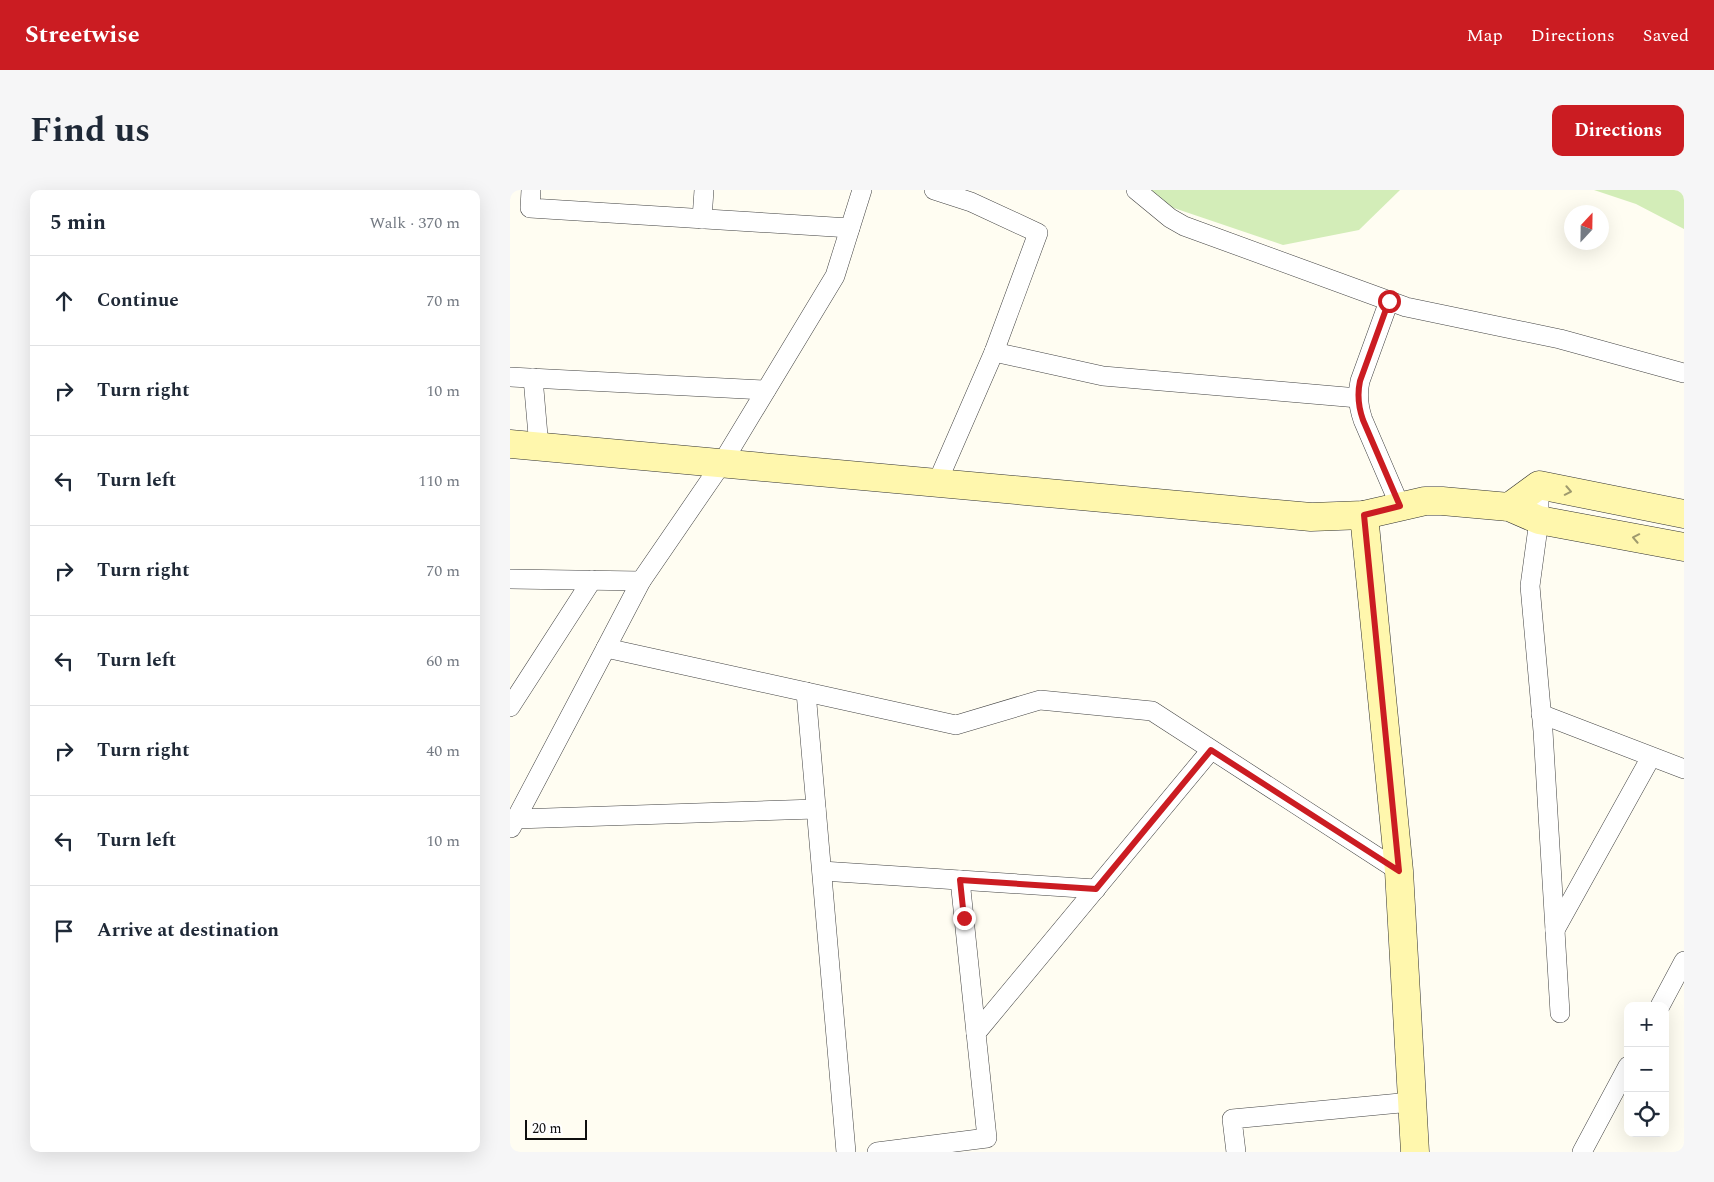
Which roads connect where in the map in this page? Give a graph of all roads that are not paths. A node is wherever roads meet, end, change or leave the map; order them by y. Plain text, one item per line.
1 (531, 190) edge
2 (704, 190) edge
3 (862, 190) edge
4 (934, 190) edge
5 (1136, 190) edge
6 (702, 219) junction
7 (850, 228) junction
8 (1389, 301) junction
9 (994, 352) junction
10 (1684, 373) edge
11 (510, 377) edge
12 (533, 378) junction
13 (766, 390) junction
14 (1358, 398) junction
15 (510, 444) edge
16 (539, 447) junction
17 (722, 464) junction
18 (937, 483) junction
19 (1539, 485) junction
20 (1400, 506) junction
21 (1509, 507) junction
22 (1684, 514) edge
23 (1364, 515) junction
24 (1539, 520) junction
25 (1684, 547) edge
26 (510, 579) edge
27 (592, 580) junction
28 (641, 581) junction
29 (606, 648) junction
30 (530, 676) junction
31 (510, 677) edge
32 (806, 692) junction
33 (510, 707) edge
34 (1542, 714) junction
35 (1211, 750) junction
36 (1651, 756) junction
37 (1684, 769) edge
38 (816, 810) junction
39 (513, 824) edge
40 (822, 871) junction
41 (1399, 871) junction
42 (960, 880) junction
43 (1096, 889) junction
44 (1555, 931) junction
45 (1684, 960) edge
46 (1662, 1002) edge
47 (1560, 1013) dead end
48 (976, 1033) junction
49 (1624, 1073) edge
50 (1411, 1102) junction
51 (846, 1152) edge
52 (876, 1152) edge
53 (1236, 1152) edge
54 (1415, 1152) edge
55 (1582, 1152) edge

1 - 6 street
2 - 6 street
3 - 7 street
4 - 9 street
5 - 8 street
6 - 7 street
7 - 13 street
8 - 10 street
8 - 14 street
9 - 14 street
9 - 18 street
11 - 12 street
12 - 13 street
12 - 16 street
13 - 17 street
14 - 20 street
15 - 16 street
16 - 17 street
17 - 18 street
17 - 28 street
18 - 23 street
19 - 21 street
19 -> 22 street
19 - 24 street
20 - 21 street
20 - 23 street
21 - 24 street
23 - 41 street
25 -> 24 street
24 - 34 street
26 - 27 street
27 - 28 street
27 - 30 street
28 - 29 street
29 - 32 street
29 - 39 street
30 - 31 street
30 - 33 street
32 - 35 street
32 - 38 street
34 - 36 street
34 - 44 street
35 - 41 street
35 - 43 street
36 - 37 street
36 - 44 street
38 - 39 street
38 - 40 street
40 - 42 street
40 - 51 street
41 - 50 street
42 - 43 street
42 - 48 street
43 - 48 street
44 - 47 street
45 - 46 street
48 - 52 street
49 - 55 street
50 - 53 street
50 - 54 street

